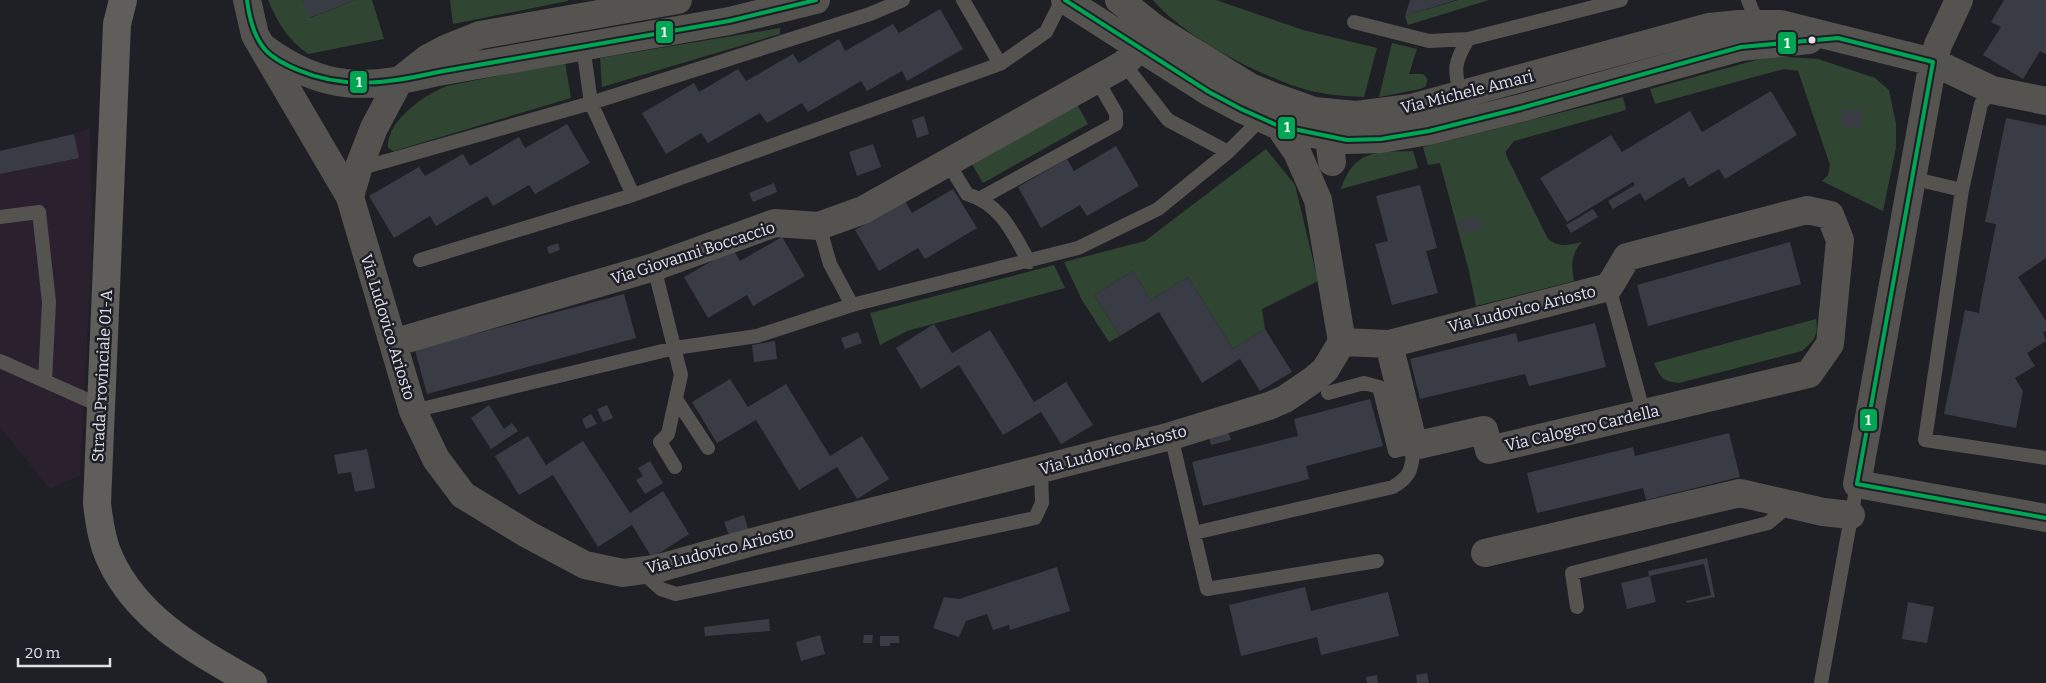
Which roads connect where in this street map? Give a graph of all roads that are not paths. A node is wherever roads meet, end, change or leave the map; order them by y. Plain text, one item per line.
1 (123, 0) edge
2 (246, 0) edge
3 (678, 0) edge
4 (816, 0) edge
5 (903, 0) edge
6 (963, 0) edge
7 (1063, 0) edge
8 (1621, 0) edge
9 (1959, 0) edge
10 (1121, 1) edge
11 (1753, 12) edge
12 (1354, 22) dead end
13 (1838, 38) junction
14 (1468, 39) junction
15 (583, 46) junction
16 (1140, 47) junction
17 (264, 48) junction
18 (1933, 62) junction
19 (1000, 64) junction
20 (1098, 80) junction
21 (399, 81) junction
22 (1992, 90) junction
23 (1460, 95) junction
24 (2046, 101) edge
25 (591, 103) junction
26 (1290, 127) junction
27 (1336, 146) junction
28 (1228, 152) junction
29 (948, 163) junction
30 (358, 169) junction
31 (1911, 178) junction
32 (1962, 190) junction
33 (350, 196) junction
34 (633, 196) junction
35 (981, 198) junction
36 (1318, 200) junction
37 (0, 217) edge
38 (819, 226) junction
39 (420, 260) dead end
40 (1029, 262) junction
41 (654, 267) junction
42 (1609, 287) junction
43 (852, 305) junction
44 (1342, 342) junction
45 (393, 343) junction
46 (1389, 344) junction
47 (675, 348) junction
48 (0, 361) edge
49 (1809, 374) joint
50 (45, 381) junction
51 (1328, 392) dead end
52 (676, 399) junction
53 (101, 406) junction
54 (413, 411) junction
55 (1644, 414) junction
56 (1171, 436) junction
57 (1414, 446) junction
58 (708, 448) dead end
59 (2046, 458) edge
60 (675, 467) dead end
61 (1041, 469) junction
62 (1857, 484) junction
63 (1792, 504) junction
64 (1851, 515) junction
65 (2046, 518) edge
66 (1194, 533) junction
67 (1485, 553) dead end
68 (1377, 561) dead end
69 (640, 571) junction
70 (1577, 607) dead end
71 (253, 683) edge
72 (1821, 683) edge

1 - 53 street, Strada Provinciale 01-A
2 - 17 street, Via Ludovico Ariosto
3 - 21 street
4 - 15 street
5 - 25 lane
6 - 19 lane
7 - 16 street, Via Michele Amari
7 - 19 lane
8 - 14 lane
9 - 18 street
10 - 16 street, Via Michele Amari
11 - 13 street, Via Michele Amari
11 - 23 street, Via Michele Amari
12 - 14 lane
13 - 18 street, Via Michele Amari
13 - 27 street, Via Michele Amari
14 - 23 lane
15 - 21 street
15 - 25 lane
16 - 20 street, Via Giovanni Boccaccio
16 - 26 street, Via Michele Amari
16 - 26 street, Via Michele Amari
16 - 28 lane
17 - 21 street
17 - 33 street, Via Ludovico Ariosto
18 - 22 street, Via Michele Amari
18 - 31 street
19 - 34 lane
20 - 29 street, Via Giovanni Boccaccio
20 - 35 lane
21 - 30 street
22 - 24 street, Via Michele Amari
22 - 32 lane
23 - 26 street, Via Michele Amari
25 - 30 lane
25 - 34 lane
26 - 27 street
26 - 28 lane
26 - 36 street
27 - 36 street
28 - 40 lane
29 - 35 lane
29 - 38 street, Via Giovanni Boccaccio
30 - 33 street
31 - 32 lane
31 - 62 street
32 - 59 lane
33 - 45 street, Via Ludovico Ariosto
34 - 39 lane
35 - 40 lane
36 - 44 street
37 - 50 lane
38 - 41 street, Via Giovanni Boccaccio
38 - 43 lane
40 - 43 lane
41 - 45 street, Via Giovanni Boccaccio
41 - 47 lane
42 - 46 street, Via Ludovico Ariosto
42 - 49 street, Via Ludovico Ariosto
42 - 55 lane
43 - 47 lane
44 - 46 street, Via Ludovico Ariosto
44 - 56 street, Via Ludovico Ariosto
45 - 54 street, Via Ludovico Ariosto
46 - 57 street
47 - 52 lane
47 - 54 lane
48 - 50 lane
49 - 55 street, Via Calogero Cardella
50 - 53 lane
51 - 57 lane
52 - 58 lane
52 - 60 lane
53 - 71 street, Strada Provinciale 01-A
54 - 69 street, Via Ludovico Ariosto
55 - 57 street, Via Calogero Cardella
56 - 61 street, Via Ludovico Ariosto
56 - 66 lane
57 - 66 lane
61 - 69 street, Via Ludovico Ariosto
61 - 69 lane
62 - 64 lane
62 - 65 street
63 - 64 street
63 - 67 street
63 - 70 lane
64 - 72 lane
66 - 68 lane

